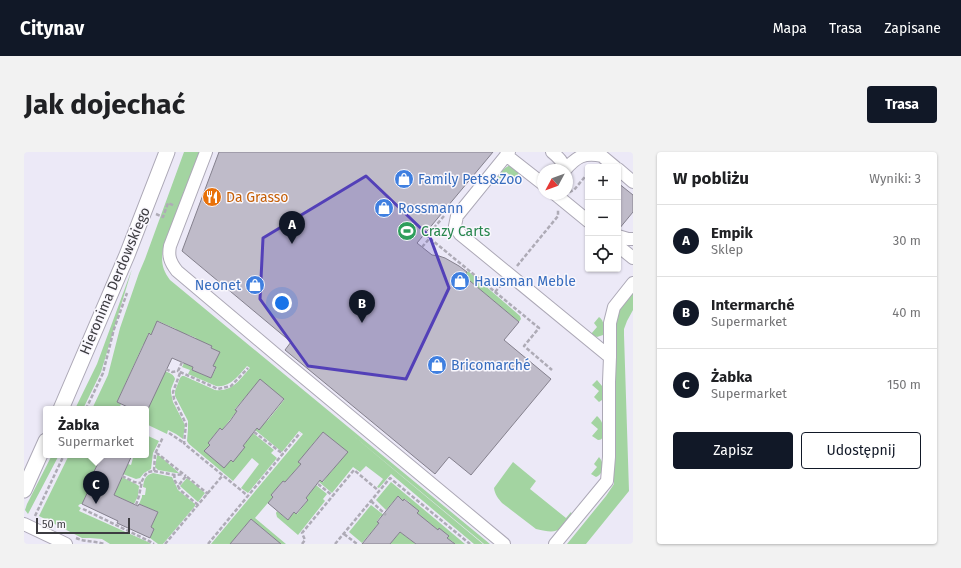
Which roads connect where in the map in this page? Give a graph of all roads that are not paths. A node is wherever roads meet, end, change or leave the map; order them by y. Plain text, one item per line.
1 (167, 152) edge
2 (206, 152) edge
3 (552, 152) edge
4 (507, 154) edge
5 (597, 156) edge
6 (563, 164) edge
7 (571, 164) edge
8 (610, 164) edge
9 (621, 172) edge
10 (537, 179) edge
11 (621, 182) edge
12 (633, 182) edge
13 (633, 192) edge
14 (562, 200) edge
15 (585, 219) edge
16 (633, 232) edge
17 (621, 238) edge
18 (621, 239) edge
19 (633, 239) edge
20 (621, 243) edge
21 (633, 258) edge
22 (633, 283) edge
23 (610, 356) junction
24 (62, 406) edge
25 (43, 448) edge
26 (24, 490) edge
27 (27, 525) edge
28 (66, 544) edge
29 (504, 544) edge
30 (555, 544) edge

1 - 24 main road, Hieronima Derdowskiego
2 - 29 street
3 - 6 street
4 - 10 street
4 - 23 street
5 - 7 street
5 - 8 street
9 - 12 street
11 - 13 street
14 - 15 street
16 - 17 street
18 - 19 street
20 - 21 street
22 - 23 street
23 - 30 street
25 - 26 main road
27 - 28 street

